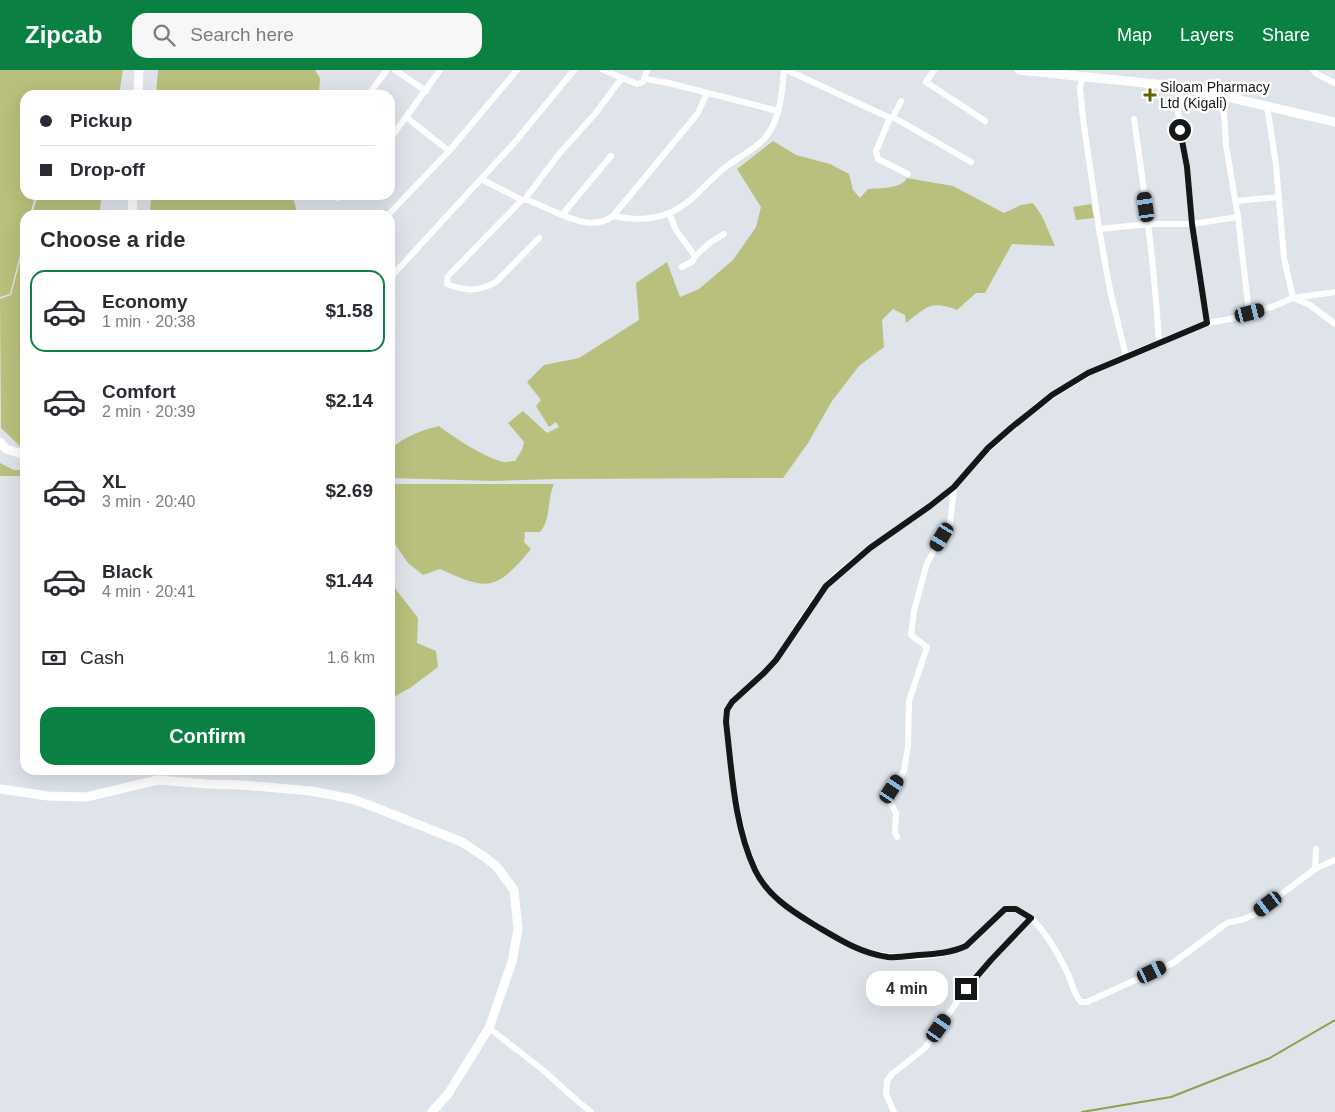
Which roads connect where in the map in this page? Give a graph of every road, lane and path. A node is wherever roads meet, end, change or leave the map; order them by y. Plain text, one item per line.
1 (139, 70) edge
2 (387, 70) edge
3 (395, 70) edge
4 (440, 70) edge
5 (517, 70) edge
6 (574, 70) edge
7 (603, 70) edge
8 (647, 70) edge
9 (785, 70) edge
10 (934, 70) edge
11 (1313, 70) edge
12 (1025, 71) edge
13 (1082, 74) edge
14 (622, 78) junction
15 (645, 79) junction
16 (1335, 83) edge
17 (1181, 89) junction
18 (138, 90) edge
19 (372, 90) edge
20 (426, 91) junction
21 (707, 93) junction
22 (1223, 96) junction
23 (901, 101) dead end
24 (1267, 106) junction
25 (778, 111) junction
26 (406, 117) junction
27 (891, 118) junction
28 (1134, 119) dead end
29 (984, 121) dead end
30 (1335, 122) edge
31 (395, 132) edge
32 (449, 151) junction
33 (611, 156) dead end
34 (971, 162) dead end
35 (908, 174) dead end
36 (481, 179) junction
37 (1278, 197) junction
38 (524, 200) junction
39 (1236, 201) junction
40 (393, 210) edge
41 (669, 214) junction
42 (562, 215) junction
43 (613, 216) junction
44 (1238, 217) junction
45 (1149, 224) junction
46 (1192, 224) junction
47 (1099, 228) junction
48 (724, 234) dead end
49 (539, 238) dead end
50 (695, 256) junction
51 (682, 267) dead end
52 (395, 273) edge
53 (1335, 292) edge
54 (1293, 298) junction
55 (1250, 313) junction
56 (1207, 323) junction
57 (1335, 324) edge
58 (1159, 344) junction
59 (1126, 356) junction
60 (0, 442) edge
61 (20, 453) edge
62 (954, 487) junction
63 (0, 789) edge
64 (897, 837) dead end
65 (1316, 849) dead end
66 (1335, 860) edge
67 (1315, 868) junction
68 (1031, 918) junction
69 (489, 1028) junction
70 (432, 1112) edge
71 (591, 1112) edge
72 (894, 1112) edge

1 - 18 main road
2 - 19 street
3 - 20 street
4 - 20 street
5 - 32 street
6 - 36 street
7 - 14 street
8 - 15 street
9 - 25 street
9 - 27 street
10 - 29 street
11 - 16 street
12 - 13 main road
13 - 17 main road
13 - 47 street
14 - 15 street
14 - 38 street
15 - 21 street
17 - 22 main road
17 - 46 street
20 - 26 street
21 - 25 street
21 - 43 street
22 - 24 main road
22 - 39 street
23 - 27 street
24 - 30 main road
24 - 37 street
25 - 41 street
26 - 31 street
26 - 32 street
27 - 34 street
27 - 35 street
28 - 45 street
32 - 40 street
33 - 42 street
36 - 38 street
36 - 52 street
37 - 39 street
37 - 54 street
38 - 42 street
38 - 49 street
39 - 44 street
41 - 43 street
41 - 50 street
42 - 43 street
44 - 46 street
44 - 55 street
45 - 46 street
45 - 47 street
45 - 58 street
46 - 56 street
47 - 59 street
48 - 50 street
50 - 51 street
53 - 54 street
54 - 55 street
54 - 57 street
55 - 56 street
56 - 58 street
58 - 59 street
59 - 62 street
60 - 61 main road
62 - 64 street
62 - 68 street
63 - 69 main road
65 - 67 street
66 - 67 street
67 - 68 street
68 - 72 street
69 - 70 main road
69 - 71 street

